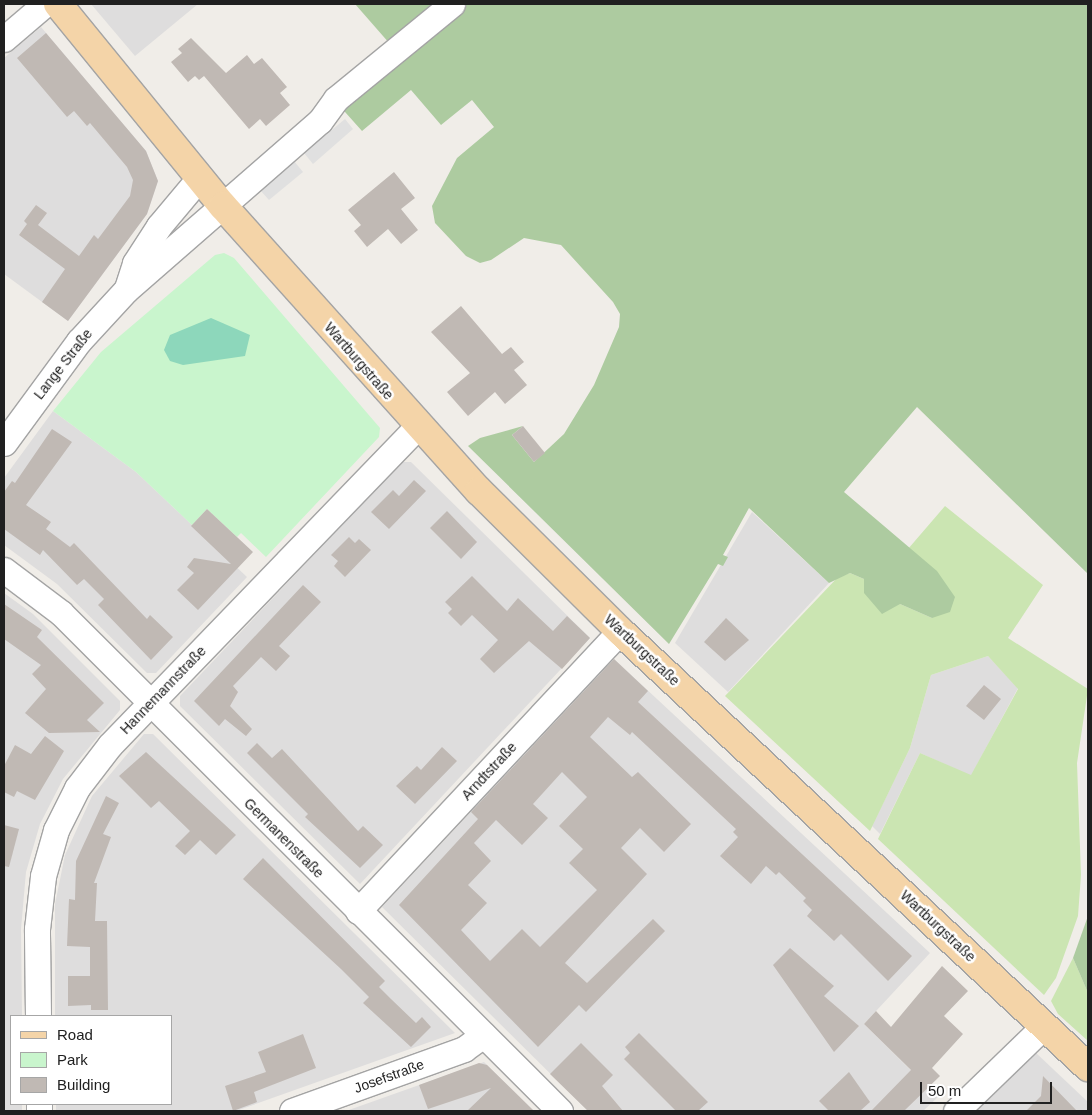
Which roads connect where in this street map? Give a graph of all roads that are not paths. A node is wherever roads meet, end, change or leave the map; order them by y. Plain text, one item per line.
1 (45, 4) edge
2 (58, 4) edge
3 (452, 4) edge
4 (4, 39) edge
5 (200, 177) junction
6 (223, 206) junction
7 (126, 290) junction
8 (417, 426) junction
9 (5, 440) edge
10 (4, 570) edge
11 (620, 631) junction
12 (149, 705) junction
13 (358, 911) junction
14 (38, 1015) edge
15 (1044, 1026) junction
16 (483, 1035) junction
17 (1088, 1067) edge
18 (292, 1111) edge
19 (560, 1111) edge
20 (956, 1111) edge

1 - 4 street
2 - 5 main road, Wartburgstraße
3 - 6 street
5 - 6 main road, Wartburgstraße
5 - 7 street, Lange Straße
6 - 7 street, Lange Straße
6 - 8 main road, Wartburgstraße
7 - 9 street, Lange Straße
8 - 11 main road, Wartburgstraße
8 - 12 street, Hannemannstraße
10 - 12 street, Germanenstraße
11 - 13 street, Arndtstraße
11 - 15 main road, Wartburgstraße
12 - 13 street, Germanenstraße
12 - 14 street, Hannemannstraße
13 - 16 street, Germanenstraße
15 - 17 main road, Wartburgstraße
15 - 20 street
16 - 18 street, Josefstraße
16 - 19 street, Germanenstraße

